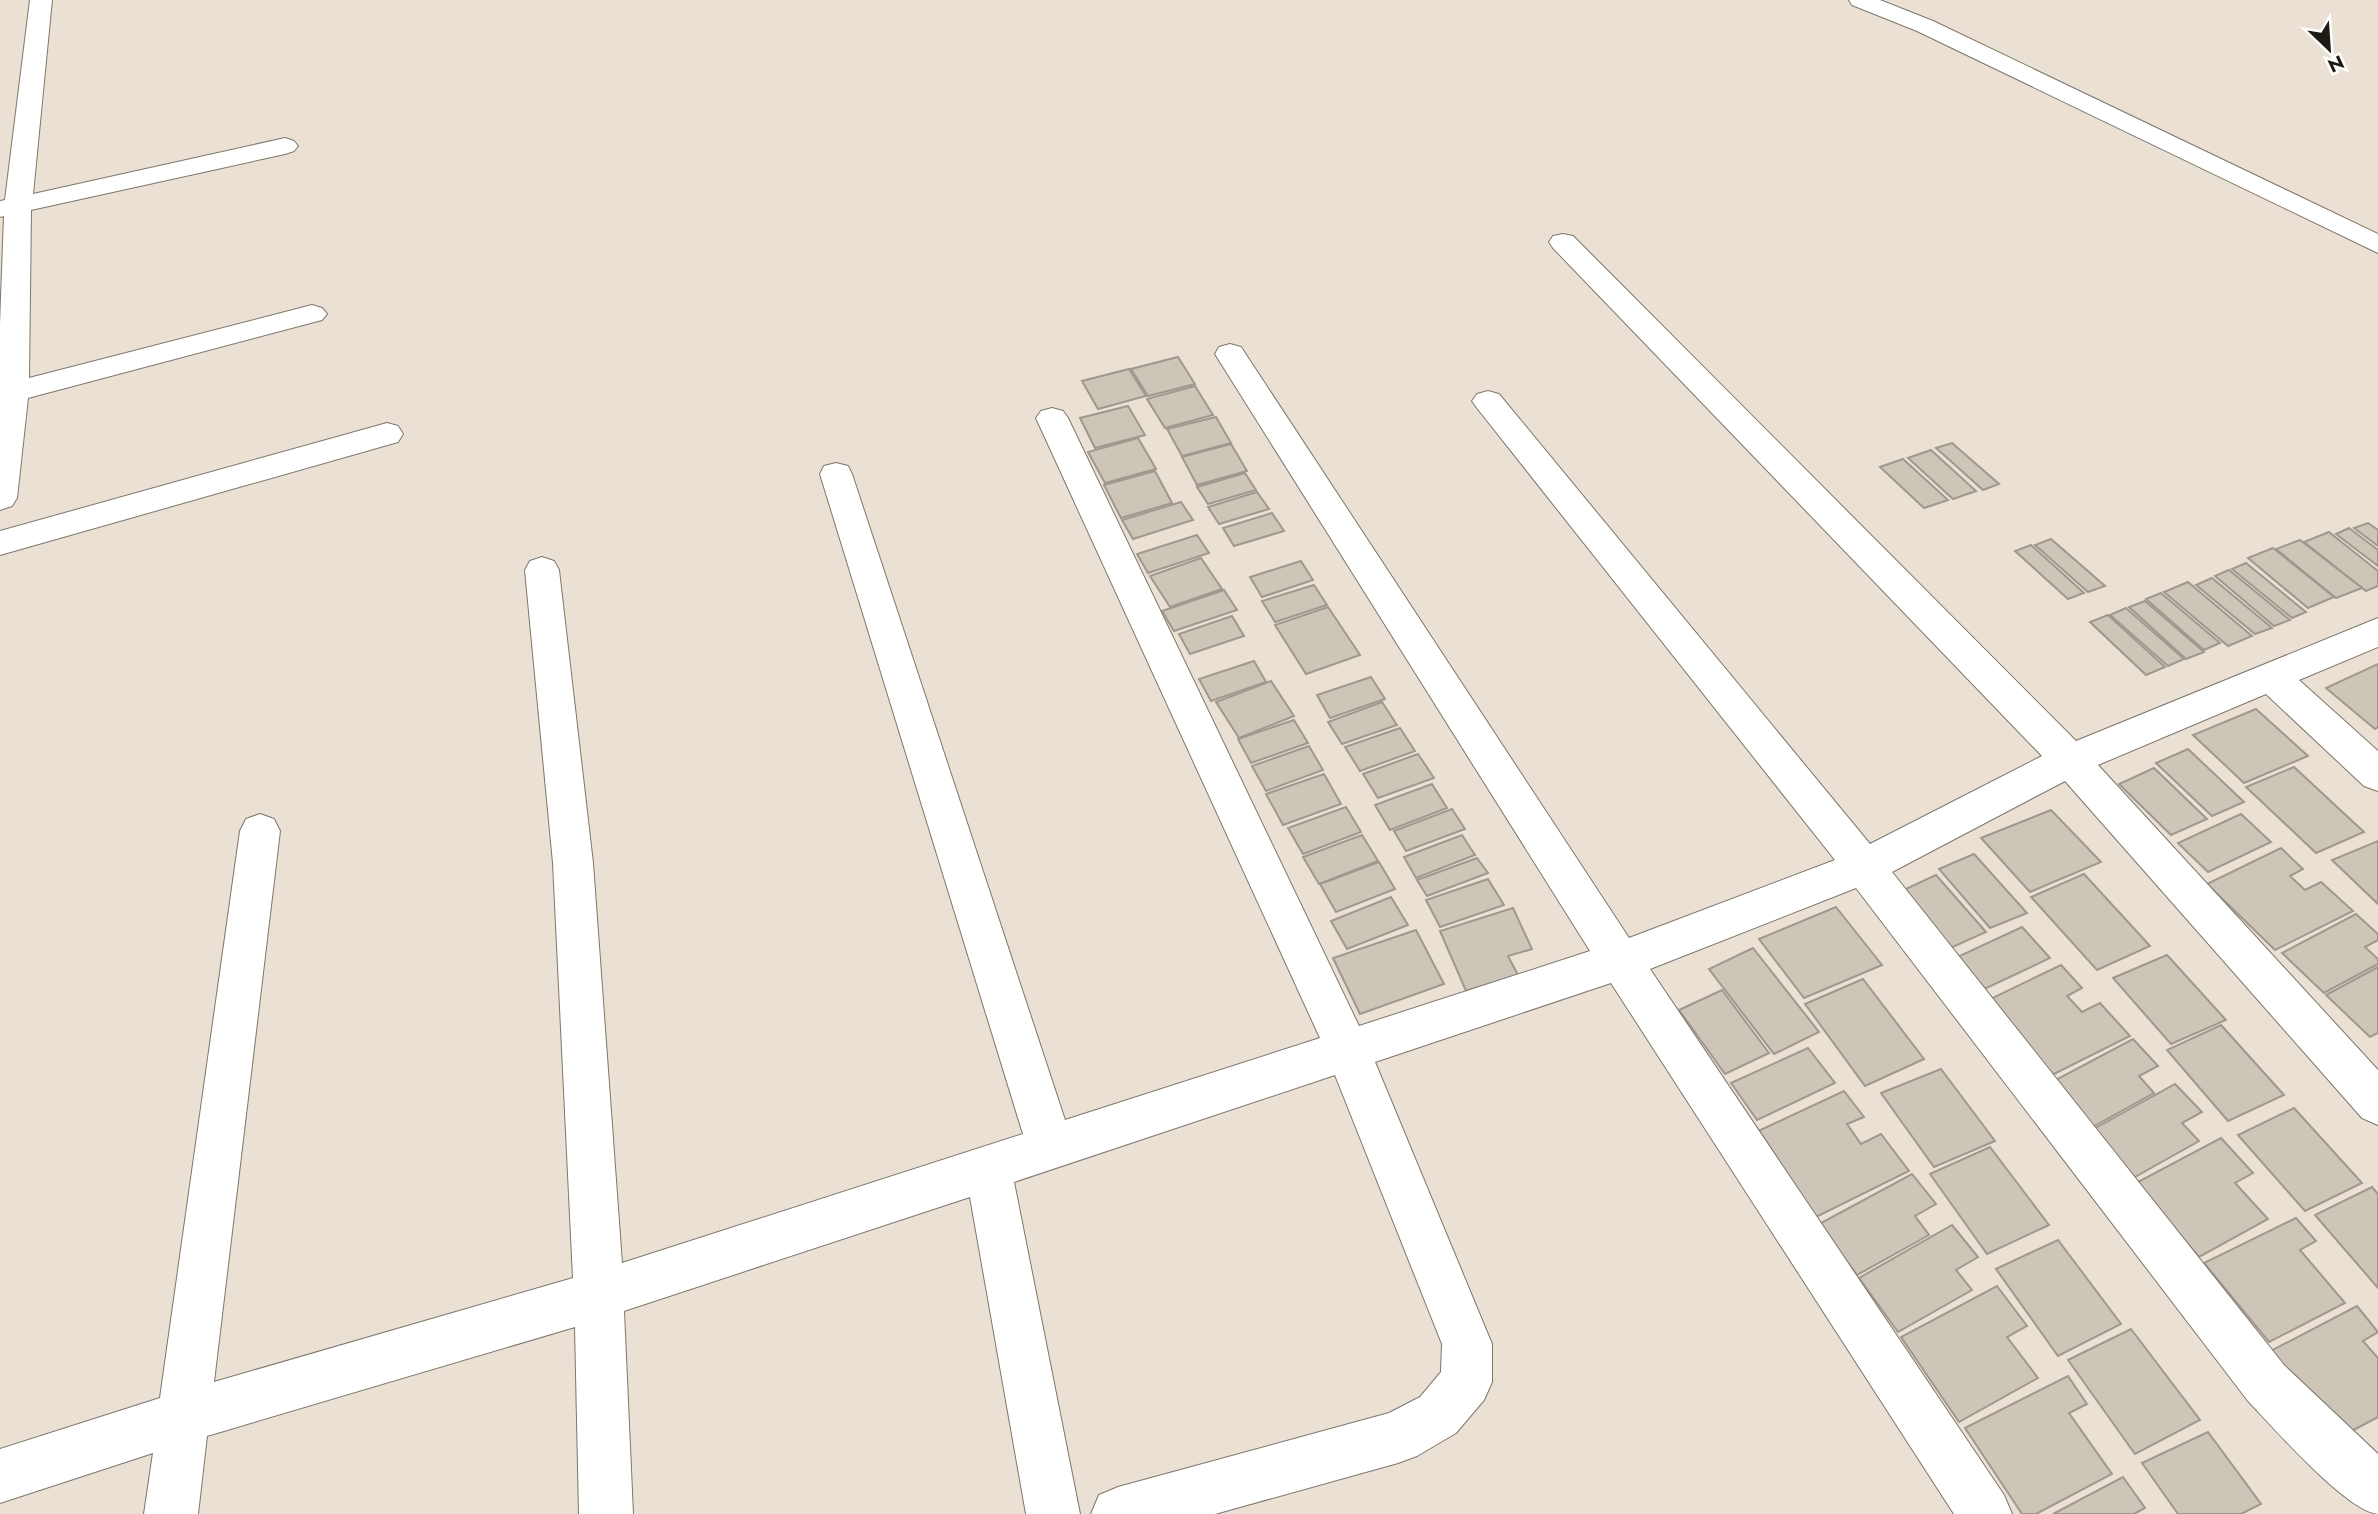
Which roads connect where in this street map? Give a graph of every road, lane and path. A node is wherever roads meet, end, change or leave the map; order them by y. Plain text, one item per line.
1 (41, 0) edge
2 (1860, 0) edge
3 (285, 146) dead end
4 (9, 207) edge
5 (1563, 242) dead end
6 (2378, 245) edge
7 (312, 314) dead end
8 (1230, 354) dead end
9 (6, 393) edge
10 (1488, 401) dead end
11 (1052, 418) dead end
12 (387, 434) dead end
13 (836, 474) dead end
14 (0, 498) edge
15 (0, 543) edge
16 (542, 570) dead end
17 (2378, 632) edge
18 (2271, 677) junction
19 (2070, 760) junction
20 (2378, 775) edge
21 (261, 831) dead end
22 (1864, 867) junction
23 (1620, 961) junction
24 (1348, 1051) junction
25 (2378, 1103) edge
26 (1050, 1146) junction
27 (988, 1167) junction
28 (599, 1295) junction
29 (183, 1417) junction
30 (0, 1476) edge
31 (2378, 1489) edge
32 (171, 1514) edge
33 (606, 1514) edge
34 (1053, 1514) edge
35 (1118, 1514) edge
36 (1985, 1514) edge

1 - 4 street
2 - 6 street
3 - 4 street
4 - 9 street
5 - 19 street
7 - 9 street
8 - 23 street
9 - 14 street
10 - 22 street
11 - 24 street
12 - 15 street
13 - 26 street
16 - 28 street
17 - 18 street
18 - 19 street
18 - 20 street
19 - 22 street
19 - 25 street
21 - 29 street
22 - 23 street
22 - 31 street
23 - 24 street
23 - 36 street
24 - 26 street
24 - 35 street
26 - 27 street
27 - 28 street
27 - 34 street
28 - 29 street
28 - 33 street
29 - 30 street
29 - 32 street

